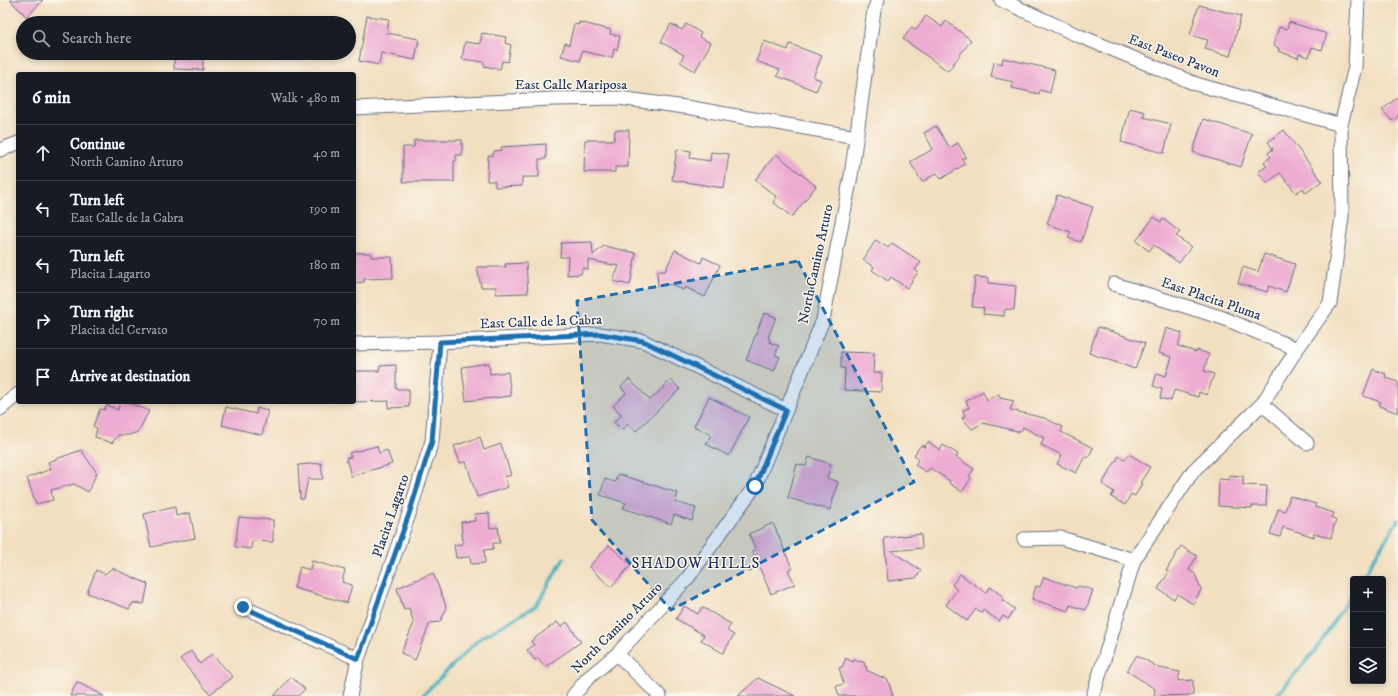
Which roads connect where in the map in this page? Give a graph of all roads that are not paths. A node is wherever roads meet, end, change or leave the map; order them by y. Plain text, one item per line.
1 (878, 0) edge
2 (1001, 0) edge
3 (1358, 0) edge
4 (356, 108) edge
5 (1341, 125) junction
6 (856, 137) junction
7 (16, 144) edge
8 (0, 150) edge
9 (1114, 284) dead end
10 (440, 342) junction
11 (356, 344) edge
12 (1296, 349) junction
13 (16, 396) edge
14 (1262, 404) junction
15 (0, 410) edge
16 (786, 410) junction
17 (1306, 443) dead end
18 (1024, 539) dead end
19 (1134, 560) junction
20 (243, 607) dead end
21 (617, 654) junction
22 (358, 659) junction
23 (350, 696) edge
24 (573, 696) edge
25 (660, 696) edge
26 (1093, 696) edge

1 - 6 street, North Camino Arturo
2 - 5 street, East Paseo Pavon
3 - 5 street
4 - 6 street, East Calle Mariposa
5 - 12 street
6 - 16 street, North Camino Arturo
7 - 8 street
9 - 12 street, East Placita Pluma
10 - 11 street, East Calle de la Cabra
10 - 16 street, East Calle de la Cabra
10 - 22 street, Placita Lagarto
12 - 14 street
13 - 15 street
14 - 17 street
14 - 19 street
16 - 21 street, North Camino Arturo
18 - 19 street
19 - 26 street
20 - 22 street
21 - 24 street, North Camino Arturo
21 - 25 street
22 - 23 street, Placita Lagarto

